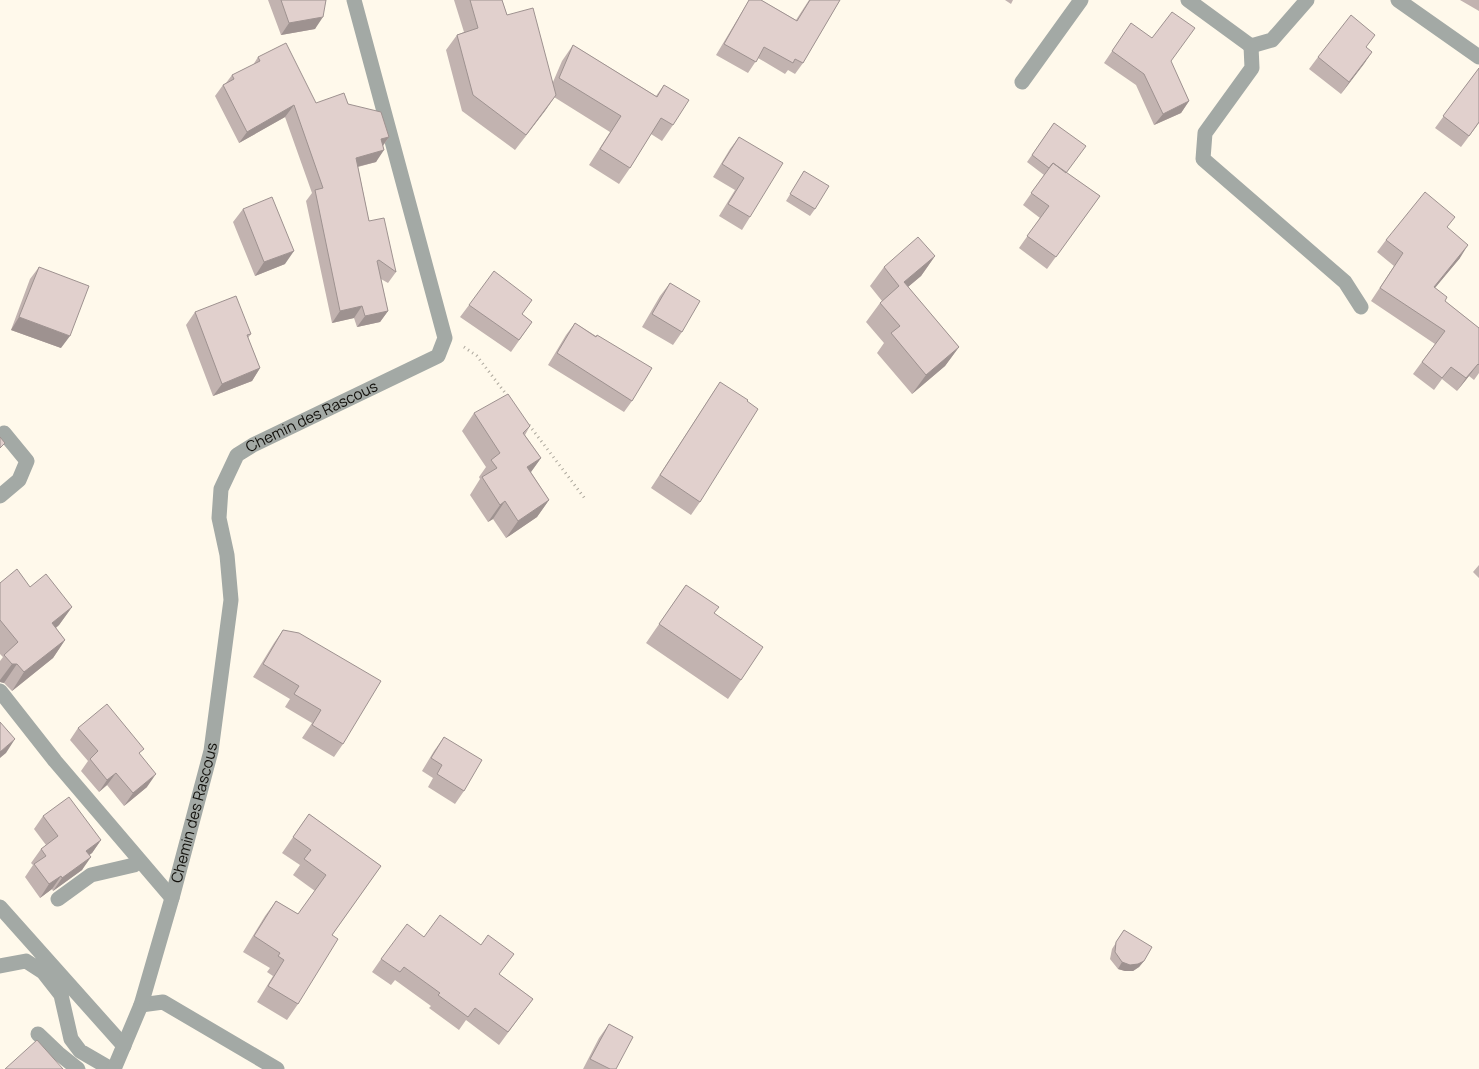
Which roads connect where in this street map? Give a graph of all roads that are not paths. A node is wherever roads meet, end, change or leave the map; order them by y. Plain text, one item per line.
1 (354, 0) edge
2 (1081, 0) edge
3 (1188, 0) edge
4 (1307, 0) edge
5 (1398, 0) edge
6 (1251, 46) junction
7 (1479, 56) edge
8 (1022, 82) dead end
9 (1361, 307) dead end
10 (4, 433) dead end
11 (0, 496) edge
12 (0, 691) edge
13 (140, 861) junction
14 (58, 898) dead end
15 (172, 898) junction
16 (0, 907) edge
17 (0, 966) edge
18 (141, 1005) junction
19 (38, 1034) dead end
20 (124, 1046) junction
21 (78, 1069) edge
22 (113, 1069) edge
23 (277, 1069) edge

1 - 15 street, Chemin des Rascous
2 - 8 street
3 - 6 street
4 - 6 street
5 - 7 street
6 - 9 street
10 - 11 street
12 - 13 street
13 - 14 street
13 - 15 street
15 - 18 street, Chemin des Rascous
16 - 20 street
17 - 22 street
18 - 20 street, Chemin des Rascous
18 - 23 street
19 - 21 street
20 - 22 street, Chemin des Rascous

